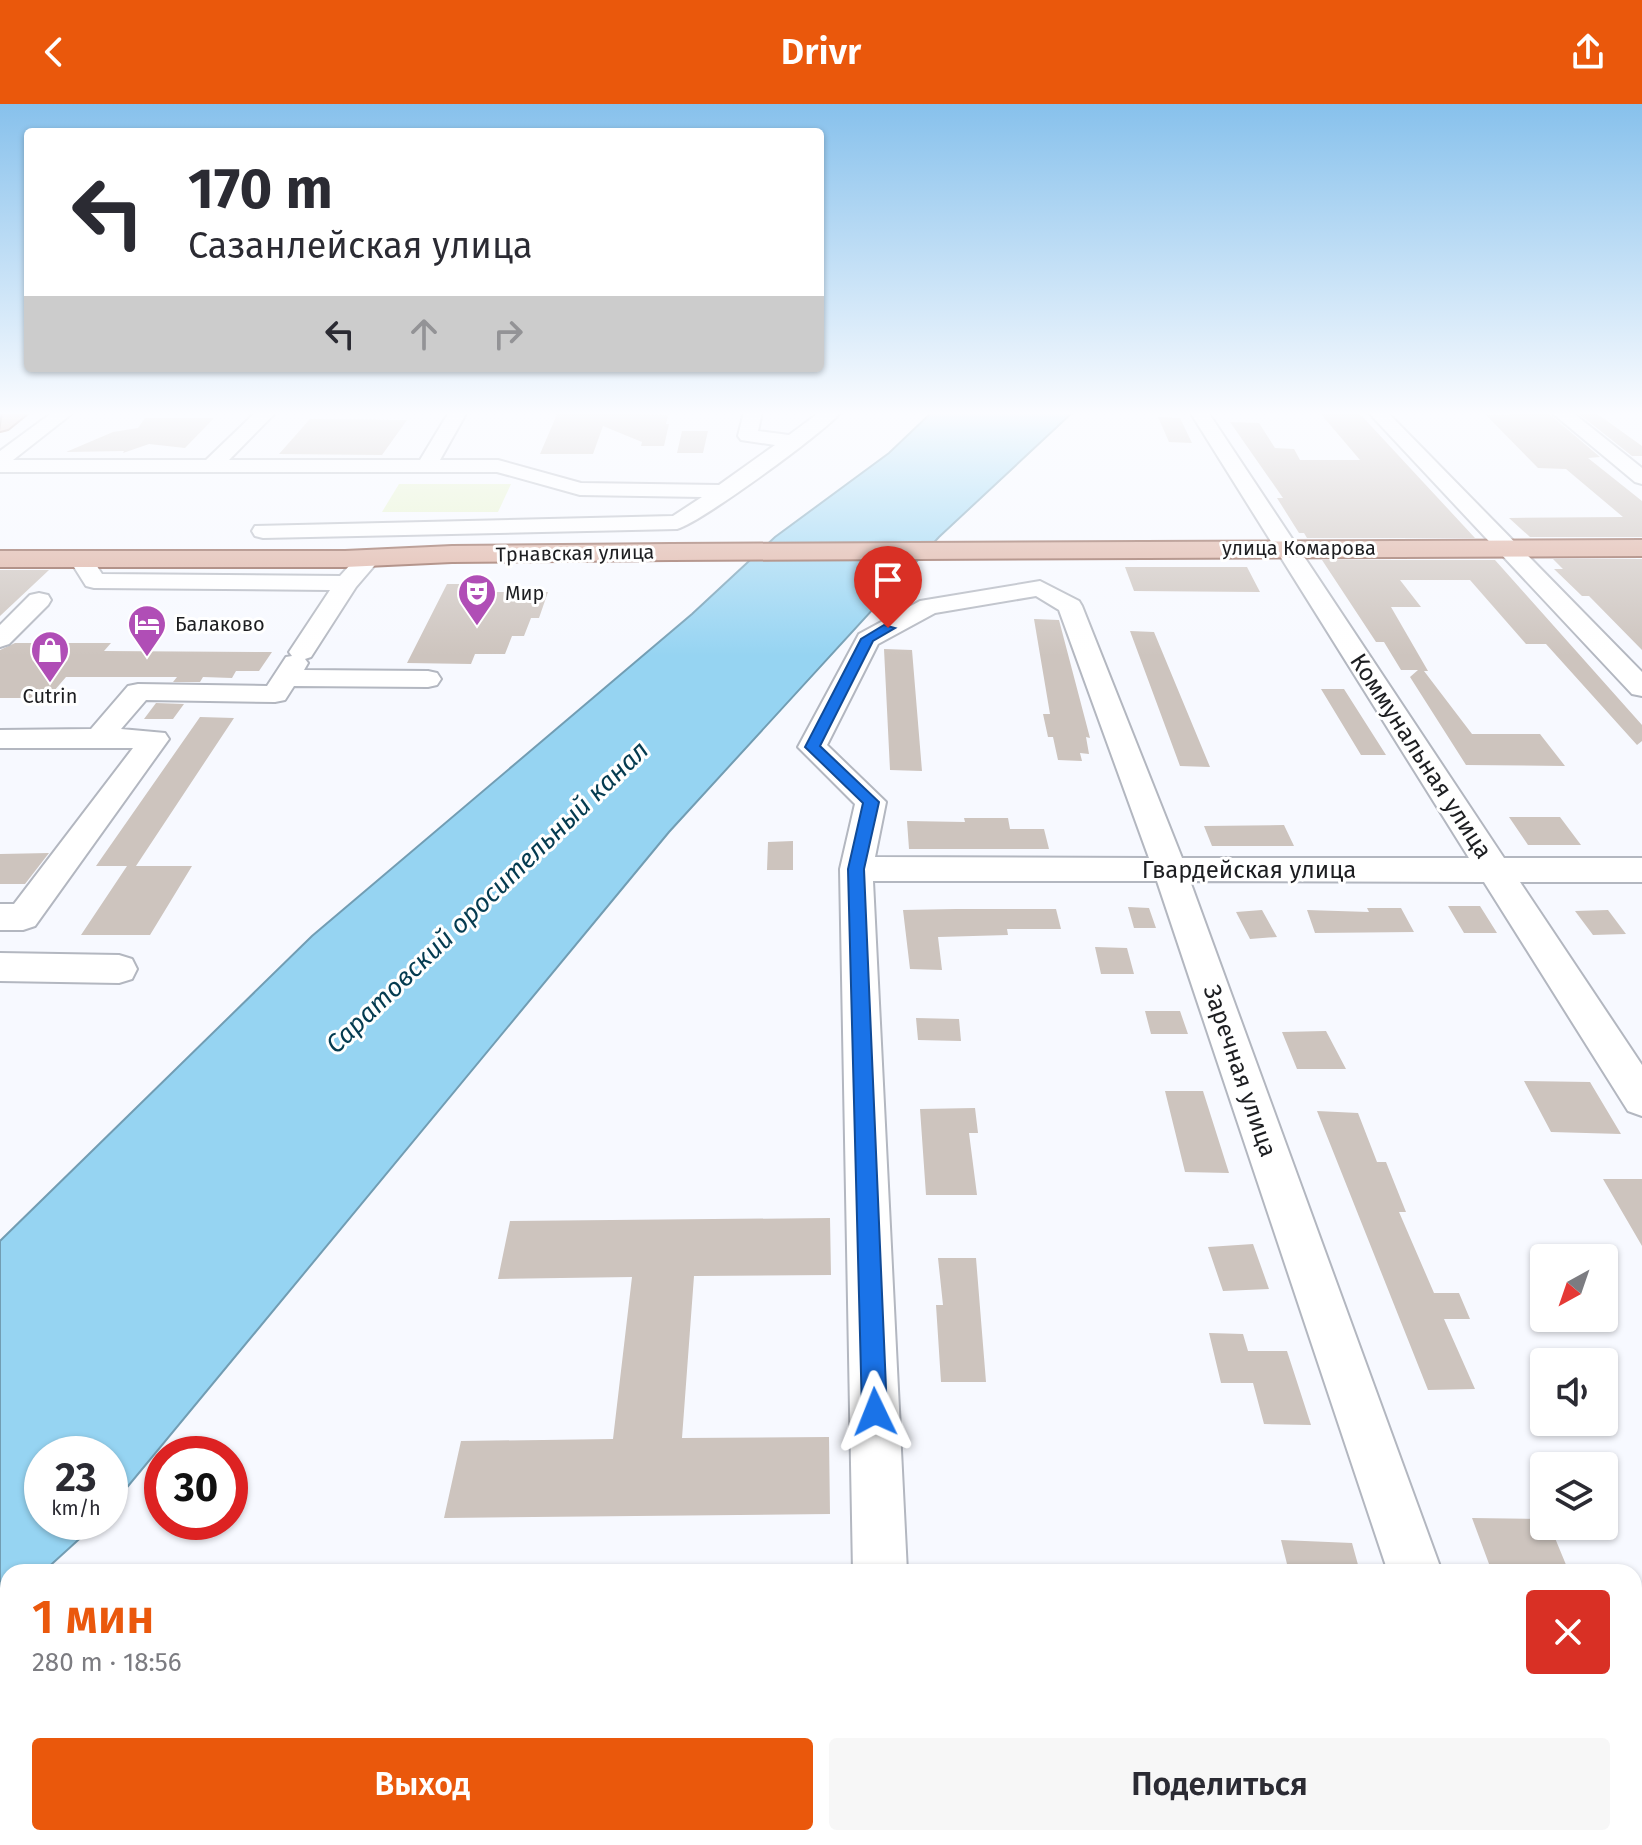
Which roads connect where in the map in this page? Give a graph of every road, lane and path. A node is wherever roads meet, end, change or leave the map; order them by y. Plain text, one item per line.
1 (723, 493) edge
2 (1250, 493) edge
3 (1455, 493) edge
4 (249, 530) joint
5 (465, 534) junction
6 (1285, 548) junction
7 (1508, 548) junction
8 (1642, 548) edge
9 (671, 552) junction
10 (0, 559) edge
11 (355, 559) junction
12 (39, 600) dead end
13 (0, 639) edge
14 (294, 664) junction
15 (428, 679) dead end
16 (1642, 688) edge
17 (99, 738) junction
18 (3, 742) edge
19 (856, 869) junction
20 (1170, 870) junction
21 (1496, 870) junction
22 (1642, 870) edge
23 (0, 917) edge
24 (0, 967) edge
25 (119, 969) dead end
26 (1642, 1099) edge
27 (880, 1564) edge
28 (1412, 1564) edge

1 - 5 street
2 - 6 street, Коммунальная улица
3 - 7 street
4 - 5 street
4 - 11 main road, Трнавская улица
5 - 9 main road, Трнавская улица
5 - 11 main road, Трнавская улица
6 - 7 main road, улица Комарова
6 - 9 main road, улица Комарова
6 - 21 street, Коммунальная улица
7 - 8 main road, улица Комарова
7 - 16 street
9 - 11 main road, Трнавская улица
10 - 11 main road, Трнавская улица
11 - 14 street
12 - 13 street
14 - 15 street
14 - 17 street
17 - 18 street
17 - 23 street
19 - 20 street, Гвардейская улица
19 - 20 street, Заречная улица
19 - 27 street
20 - 21 street, Гвардейская улица
20 - 28 street, Заречная улица
21 - 22 street, Гвардейская улица
21 - 26 street, Коммунальная улица
24 - 25 street

